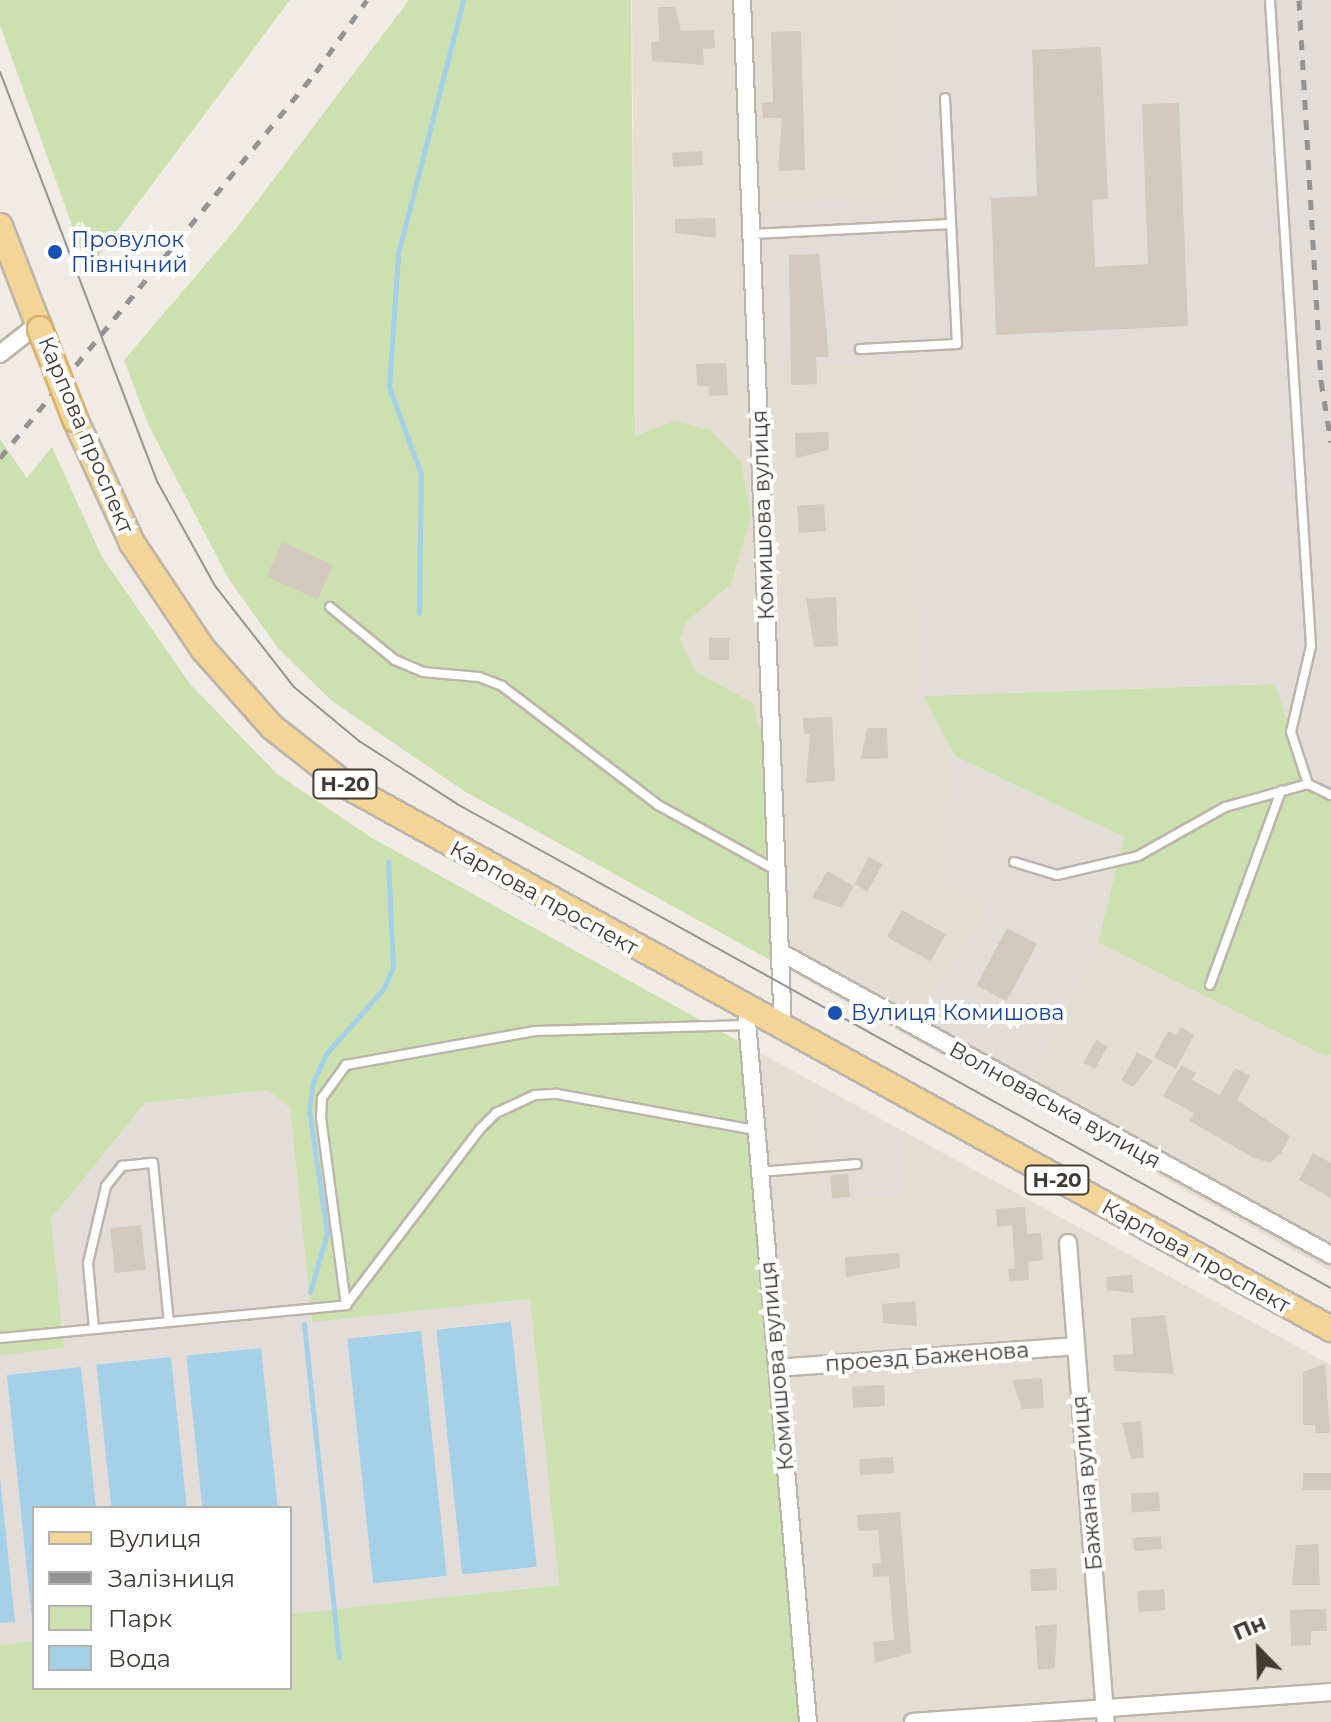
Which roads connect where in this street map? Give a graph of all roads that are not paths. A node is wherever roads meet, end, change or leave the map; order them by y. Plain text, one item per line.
1 (742, 0) edge
2 (1270, 1) edge
3 (945, 98) dead end
4 (951, 224) junction
5 (0, 226) edge
6 (752, 234) junction
7 (39, 326) junction
8 (860, 349) dead end
9 (1, 353) edge
10 (330, 607) dead end
11 (1308, 784) junction
12 (1281, 791) junction
13 (1331, 795) edge
14 (1014, 862) dead end
15 (777, 872) junction
16 (780, 952) junction
17 (1210, 985) dead end
18 (747, 1017) junction
19 (783, 1031) junction
20 (757, 1131) junction
21 (857, 1164) dead end
22 (760, 1172) junction
23 (1068, 1243) dead end
24 (1331, 1255) edge
25 (346, 1305) junction
26 (169, 1322) junction
27 (94, 1329) junction
28 (1331, 1329) edge
29 (0, 1338) edge
30 (1076, 1346) junction
31 (777, 1368) junction
32 (1331, 1692) edge
33 (1105, 1715) edge
34 (808, 1722) edge
35 (913, 1722) edge

1 - 6 street, Комишова вулиця
2 - 11 lane
3 - 4 lane
4 - 6 lane
4 - 8 lane
5 - 7 main road, Карпова проспект / Н-20
6 - 15 street, Комишова вулиця
7 - 9 street
7 - 18 main road, Карпова проспект / Н-20, bridge
10 - 15 lane
11 - 12 lane
11 - 13 lane
12 - 14 lane
12 - 17 lane
15 - 16 street, Комишова вулиця
16 - 19 street, Комишова вулиця
16 - 24 street, Волноваська вулиця
18 - 19 main road, Карпова проспект / Н-20
18 - 20 street, Комишова вулиця
18 - 25 lane
19 - 28 main road, Карпова проспект / Н-20
20 - 22 street, Комишова вулиця
20 - 25 lane
21 - 22 lane
22 - 31 street, Комишова вулиця
23 - 30 street, Бажана вулиця
25 - 26 lane
26 - 27 lane
26 - 27 lane
27 - 29 lane
30 - 31 street, проезд Баженова
30 - 33 street, Бажана вулиця
31 - 34 street, Комишова вулиця
32 - 33 street
33 - 35 street

